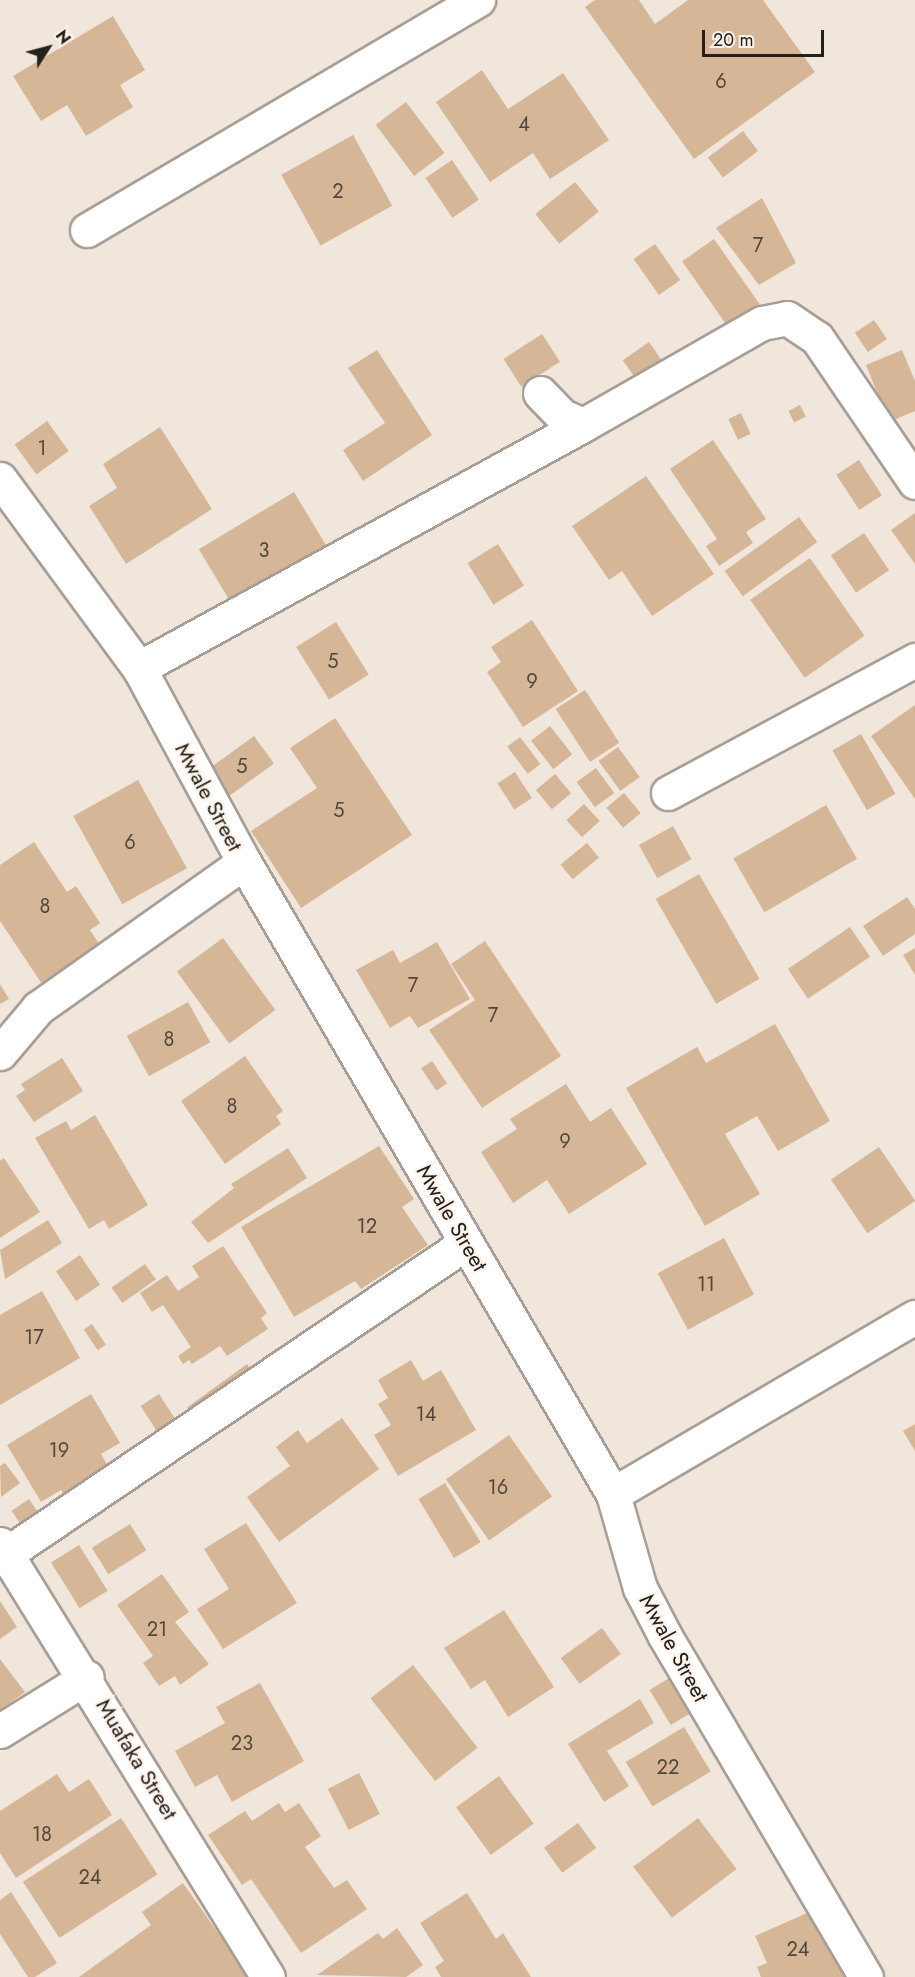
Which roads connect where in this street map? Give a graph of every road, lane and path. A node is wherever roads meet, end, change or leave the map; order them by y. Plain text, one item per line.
1 (478, 0) edge
2 (87, 230) dead end
3 (540, 393) dead end
4 (583, 425) junction
5 (915, 482) edge
6 (1, 483) edge
7 (915, 660) edge
8 (139, 668) junction
9 (668, 793) dead end
10 (244, 862) junction
11 (0, 1053) edge
12 (466, 1243) junction
13 (915, 1317) edge
14 (613, 1494) junction
15 (3, 1549) edge
16 (87, 1677) junction
17 (0, 1731) edge
18 (268, 1977) edge
19 (866, 1977) edge

1 - 2 street
3 - 4 street
4 - 5 street
4 - 8 street
6 - 8 street, Mwale Street
7 - 9 street
8 - 10 street, Mwale Street
10 - 11 street
10 - 12 street, Mwale Street
12 - 14 street, Mwale Street
12 - 15 street
13 - 14 street
14 - 19 street, Mwale Street
15 - 16 street, Muafaka Street
16 - 17 street
16 - 18 street, Muafaka Street

